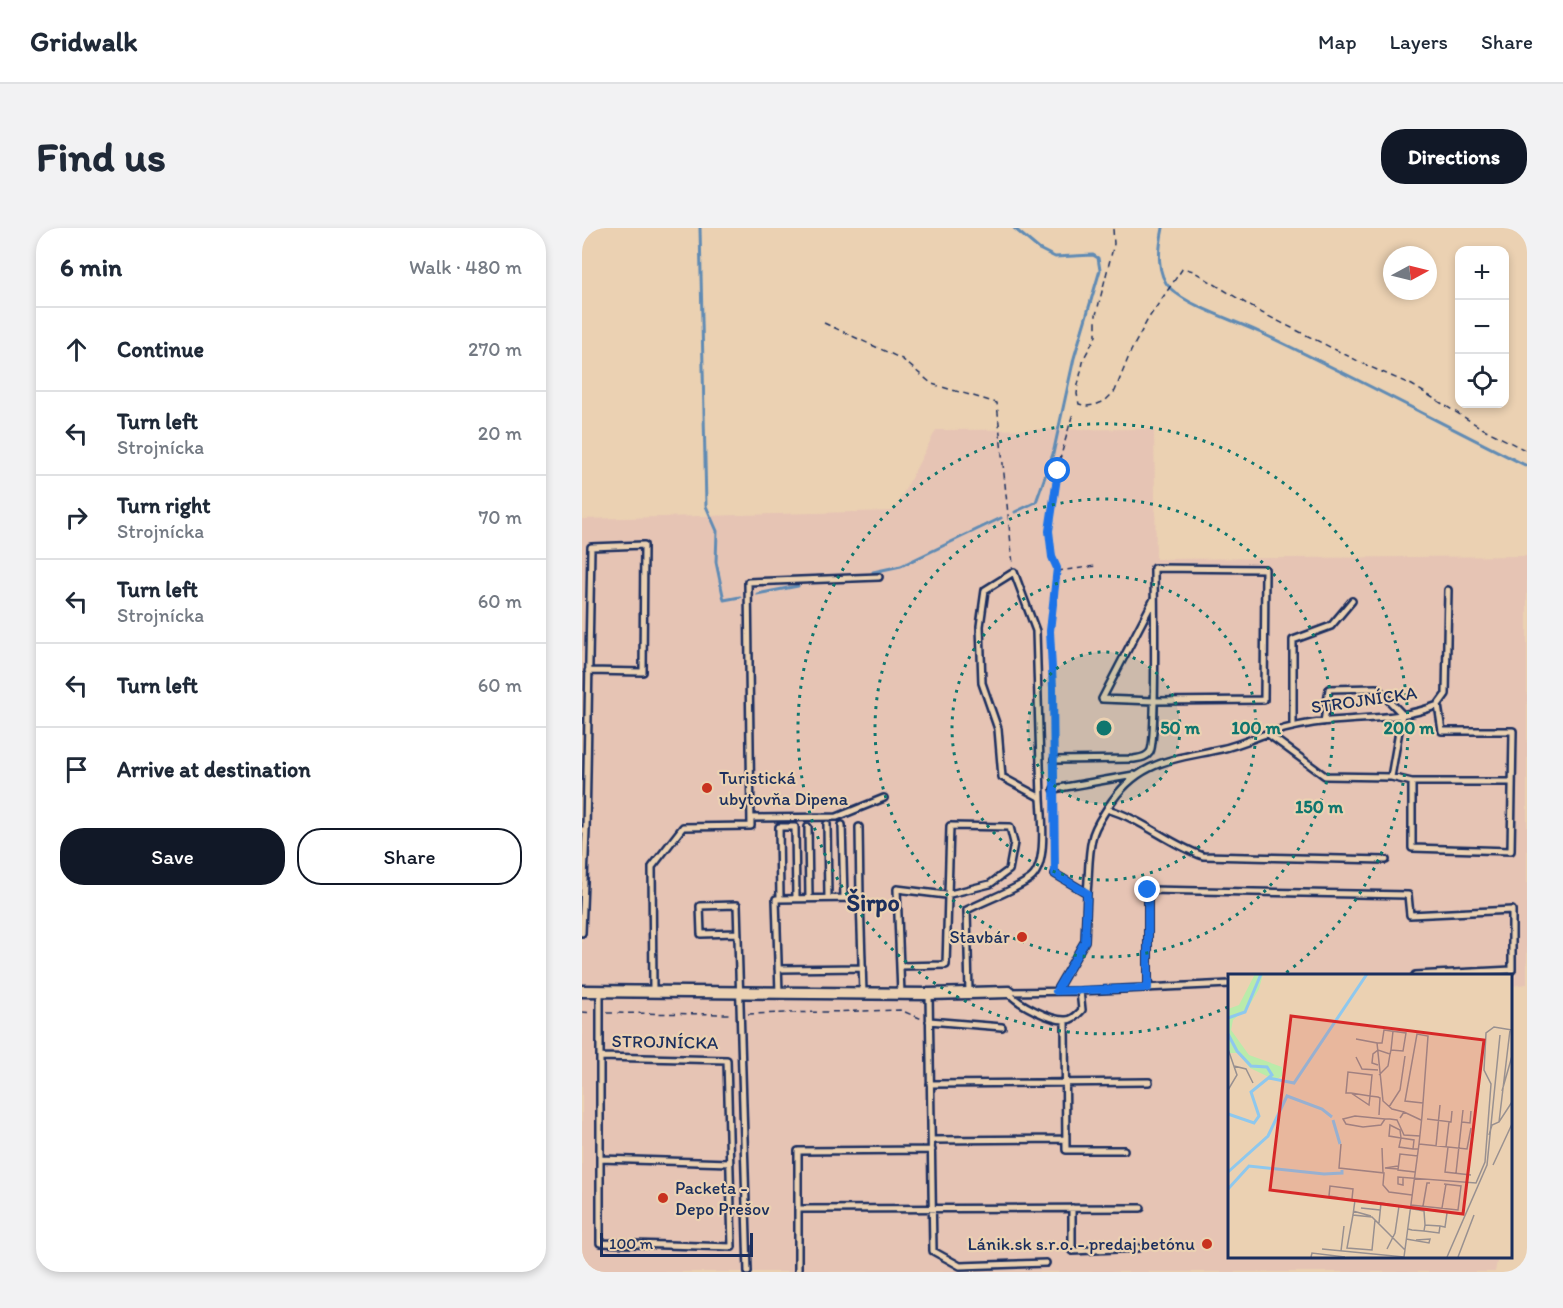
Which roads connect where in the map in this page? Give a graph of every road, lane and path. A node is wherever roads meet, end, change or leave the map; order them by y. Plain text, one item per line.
1 (1113, 229) edge
2 (824, 323) dead end
3 (1073, 413) dead end
4 (1527, 451) edge
5 (1096, 566) dead end
6 (1057, 571) junction
7 (1014, 572) junction
8 (879, 577) dead end
9 (582, 579) edge
10 (590, 579) junction
11 (1448, 590) dead end
12 (1154, 599) junction
13 (1352, 601) dead end
14 (585, 644) edge
15 (586, 674) edge
16 (585, 687) edge
17 (1154, 701) junction
18 (1438, 705) junction
19 (1402, 714) junction
20 (1324, 722) junction
21 (1293, 727) junction
22 (1268, 734) junction
23 (1054, 760) junction
24 (1136, 775) junction
25 (1390, 777) junction
26 (1412, 782) junction
27 (1512, 782) junction
28 (1054, 789) junction
29 (884, 798) dead end
30 (1041, 798) junction
31 (1107, 809) junction
32 (751, 818) junction
33 (827, 824) dead end
34 (842, 825) dead end
35 (808, 827) dead end
36 (859, 827) dead end
37 (584, 830) edge
38 (1386, 860) dead end
39 (1055, 874) joint
40 (1087, 893) junction
41 (946, 895) junction
42 (796, 898) junction
43 (809, 898) junction
44 (828, 898) junction
45 (844, 898) junction
46 (860, 898) junction
47 (780, 899) junction
48 (582, 930) edge
49 (737, 933) junction
50 (900, 966) junction
51 (863, 968) junction
52 (778, 969) junction
53 (1435, 974) edge
54 (1228, 984) edge
55 (1148, 988) junction
56 (582, 991) edge
57 (600, 991) junction
58 (653, 991) junction
59 (1056, 991) junction
60 (1080, 991) junction
61 (738, 992) junction
62 (1009, 992) junction
63 (779, 993) junction
64 (863, 993) junction
65 (969, 993) junction
66 (901, 994) junction
67 (929, 994) junction
68 (582, 1012) edge
69 (600, 1013) junction
70 (739, 1014) junction
71 (1065, 1021) junction
72 (929, 1022) junction
73 (1002, 1027) dead end
74 (600, 1057) junction
75 (1149, 1082) dead end
76 (1065, 1083) junction
77 (930, 1084) junction
78 (1066, 1139) junction
79 (932, 1140) junction
80 (932, 1150) junction
81 (1124, 1150) dead end
82 (600, 1160) junction
83 (730, 1163) junction
84 (1141, 1208) dead end
85 (798, 1209) junction
86 (1072, 1209) junction
87 (933, 1210) junction
88 (1138, 1248) dead end
89 (1046, 1263) dead end
90 (748, 1272) edge
91 (798, 1272) edge

1 - 4 path
2 - 7 path
3 - 6 path
5 - 6 path
6 - 23 path
7 - 30 lane
7 - 30 lane
8 - 32 lane
9 - 10 lane
10 - 14 lane
10 - 15 lane
11 - 18 lane, STROJNÍCKA
12 - 17 lane
12 - 17 lane
12 - 17 lane
13 - 21 lane
14 - 15 lane
15 - 16 lane
16 - 37 lane
17 - 23 lane
18 - 19 lane, STROJNÍCKA
18 - 27 lane
19 - 20 lane, STROJNÍCKA
19 - 20 lane
19 - 25 lane
20 - 21 lane, STROJNÍCKA
21 - 22 lane, STROJNÍCKA
22 - 24 lane, STROJNÍCKA
22 - 25 lane
23 - 28 path
24 - 28 lane
24 - 31 lane, STROJNÍCKA
25 - 26 lane
26 - 27 lane
26 - 27 lane
28 - 39 path
29 - 32 lane
30 - 65 lane
31 - 38 lane
31 - 40 lane, STROJNÍCKA
32 - 58 lane
33 - 44 lane
34 - 45 lane
35 - 43 lane
36 - 46 lane
37 - 48 lane
39 - 40 lane
40 - 59 lane, STROJNÍCKA
41 - 41 lane
41 - 50 lane
41 - 50 lane
42 - 43 lane
42 - 47 lane
42 - 47 lane
43 - 44 lane
44 - 45 lane
45 - 46 lane
46 - 51 lane
47 - 52 lane
49 - 49 lane
49 - 61 lane
50 - 66 lane
51 - 52 lane
51 - 64 lane
52 - 63 lane
53 - 55 lane
54 - 55 lane
55 - 60 lane
56 - 57 street
57 - 58 street
57 - 69 lane, STROJNÍCKA
58 - 61 street
59 - 60 lane
59 - 62 lane
60 - 71 lane
61 - 63 street
61 - 70 lane
62 - 65 street
62 - 71 lane
63 - 64 street
64 - 66 street
65 - 67 street
66 - 67 street
67 - 72 lane
68 - 69 path
69 - 70 path
69 - 74 lane, STROJNÍCKA
70 - 72 path
70 - 90 lane
71 - 76 lane
72 - 73 lane
72 - 77 lane
74 - 82 lane, STROJNÍCKA
74 - 83 lane, STROJNÍCKA
75 - 76 lane
76 - 77 lane
76 - 78 lane
77 - 79 lane
78 - 79 lane
78 - 81 lane
79 - 80 lane
80 - 85 lane
80 - 87 lane
82 - 83 lane
82 - 83 lane, STROJNÍCKA
84 - 86 lane
85 - 87 lane
85 - 91 lane
86 - 87 lane
86 - 88 lane
87 - 89 lane

